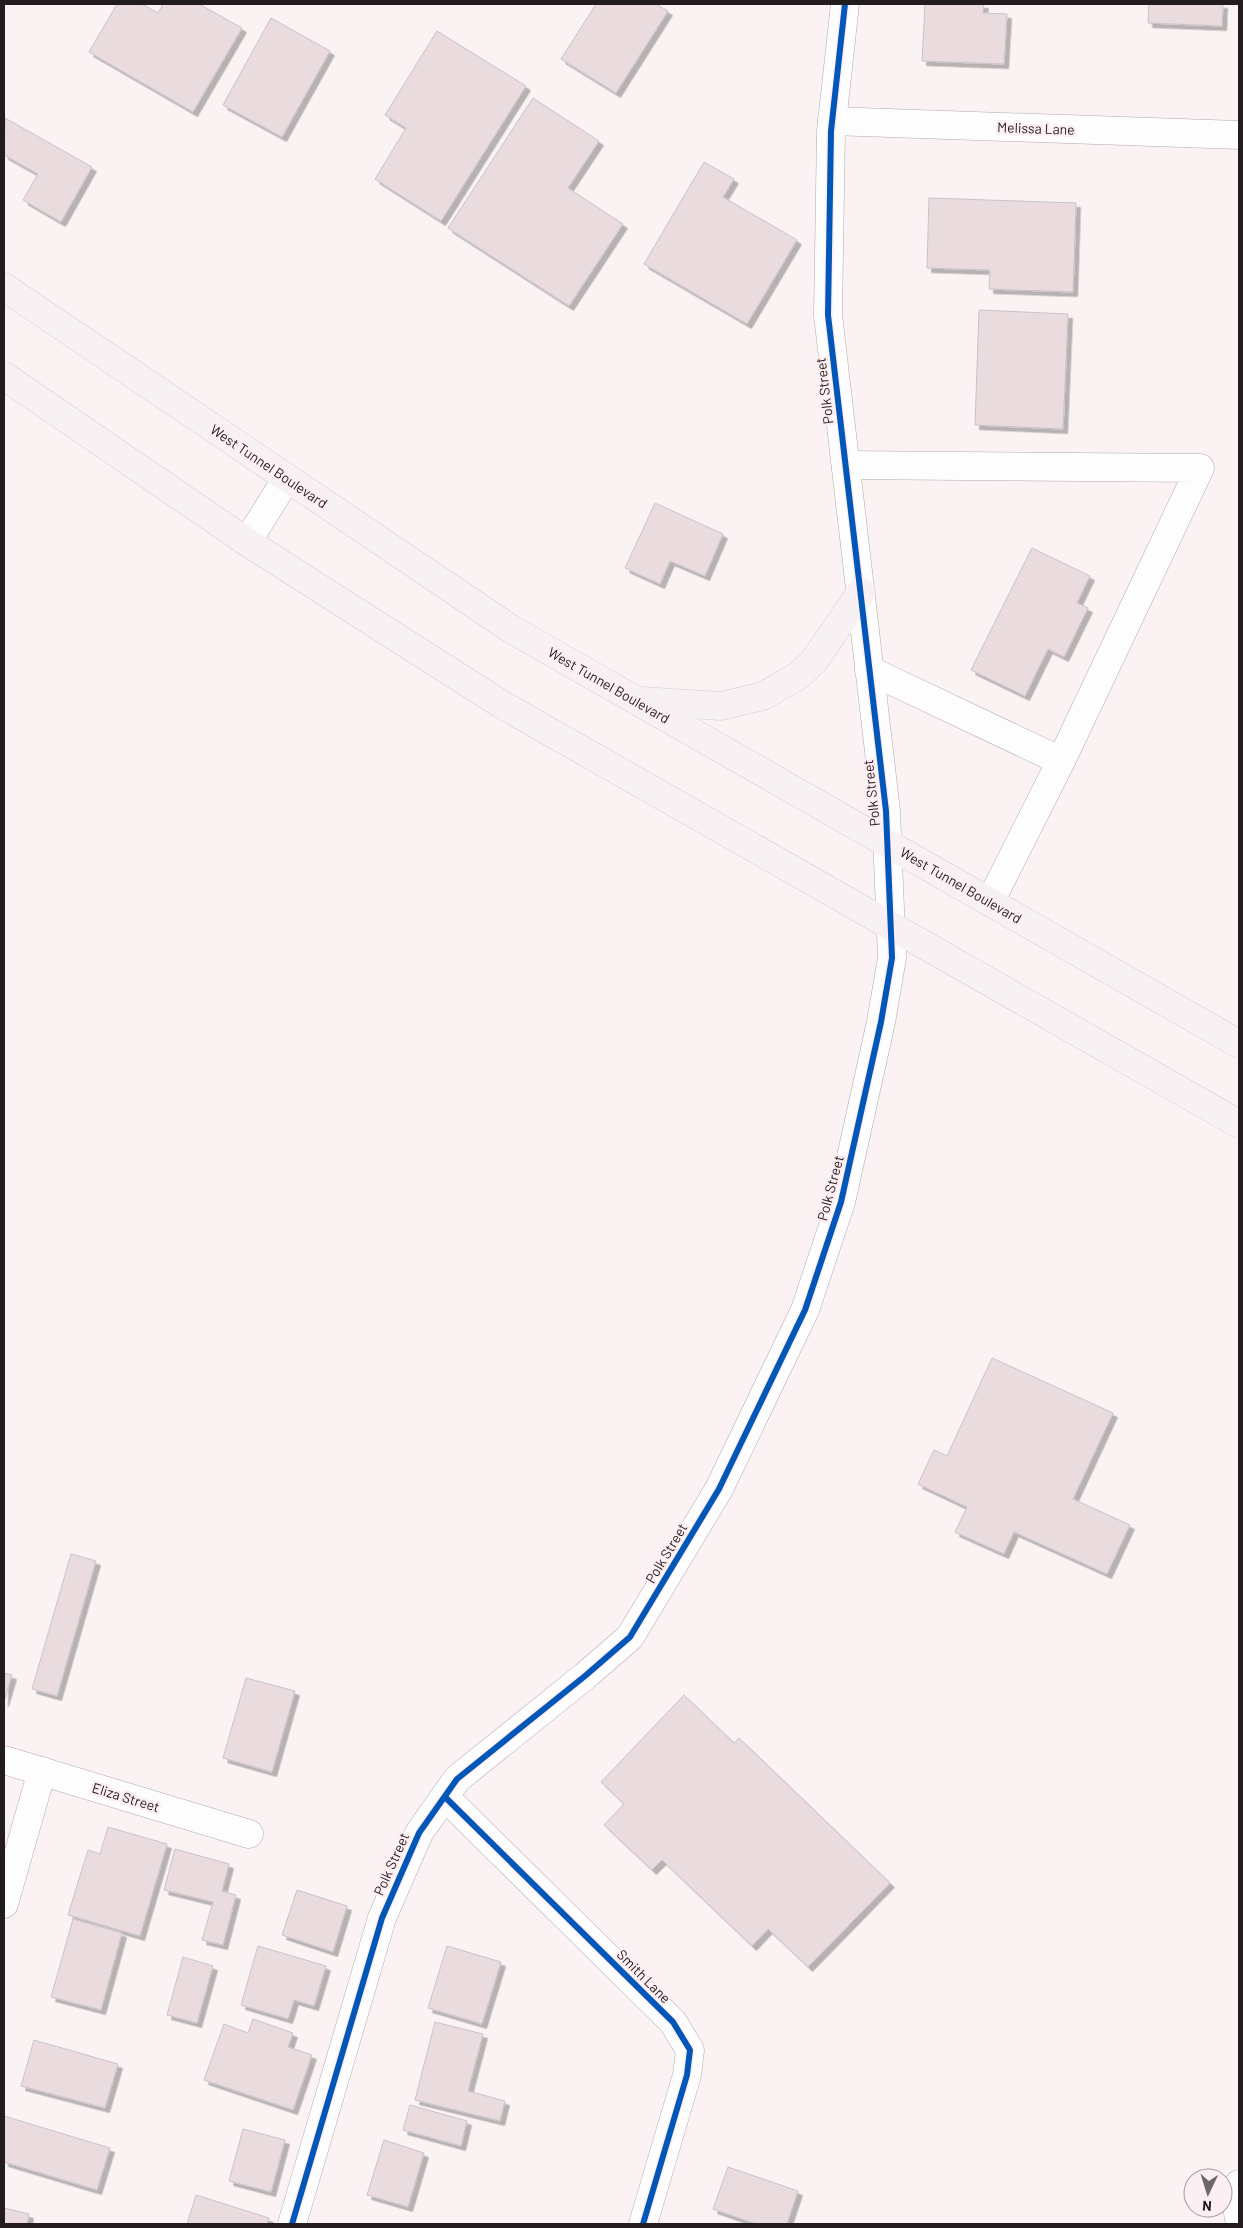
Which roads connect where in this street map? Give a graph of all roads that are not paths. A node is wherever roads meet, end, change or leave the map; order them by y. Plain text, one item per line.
1 (845, 4) edge
2 (832, 121) junction
3 (1239, 135) edge
4 (4, 287) edge
5 (4, 376) edge
6 (846, 465) junction
7 (287, 478) junction
8 (247, 542) junction
9 (861, 592) junction
10 (870, 670) junction
11 (636, 700) junction
12 (1061, 761) junction
13 (888, 844) junction
14 (990, 902) junction
15 (890, 926) junction
16 (1239, 1044) edge
17 (1239, 1124) edge
18 (4, 1760) edge
19 (42, 1771) junction
20 (445, 1797) junction
21 (249, 1834) dead end
22 (4, 1904) edge
23 (1239, 2184) edge
24 (1239, 2219) edge
25 (292, 2224) edge
26 (643, 2224) edge

1 - 2 street, Polk Street
2 - 3 street, Melissa Lane
2 - 6 street, Polk Street
4 - 7 main road, West Tunnel Boulevard
5 - 8 main road
6 - 9 street, Polk Street
6 - 12 street
7 - 8 street
7 - 11 main road, West Tunnel Boulevard
8 - 15 main road
9 - 10 street, Polk Street
9 - 11 main road
10 - 12 street
10 - 13 street, Polk Street
11 - 13 main road, West Tunnel Boulevard
12 - 14 street
13 - 14 main road, West Tunnel Boulevard
13 - 15 street, Polk Street
14 - 16 main road, West Tunnel Boulevard
15 - 17 main road
15 - 20 street, Polk Street
18 - 19 street, Eliza Street
19 - 21 street, Eliza Street
19 - 22 street
20 - 25 street, Polk Street
20 - 26 street, Smith Lane
23 - 24 street

